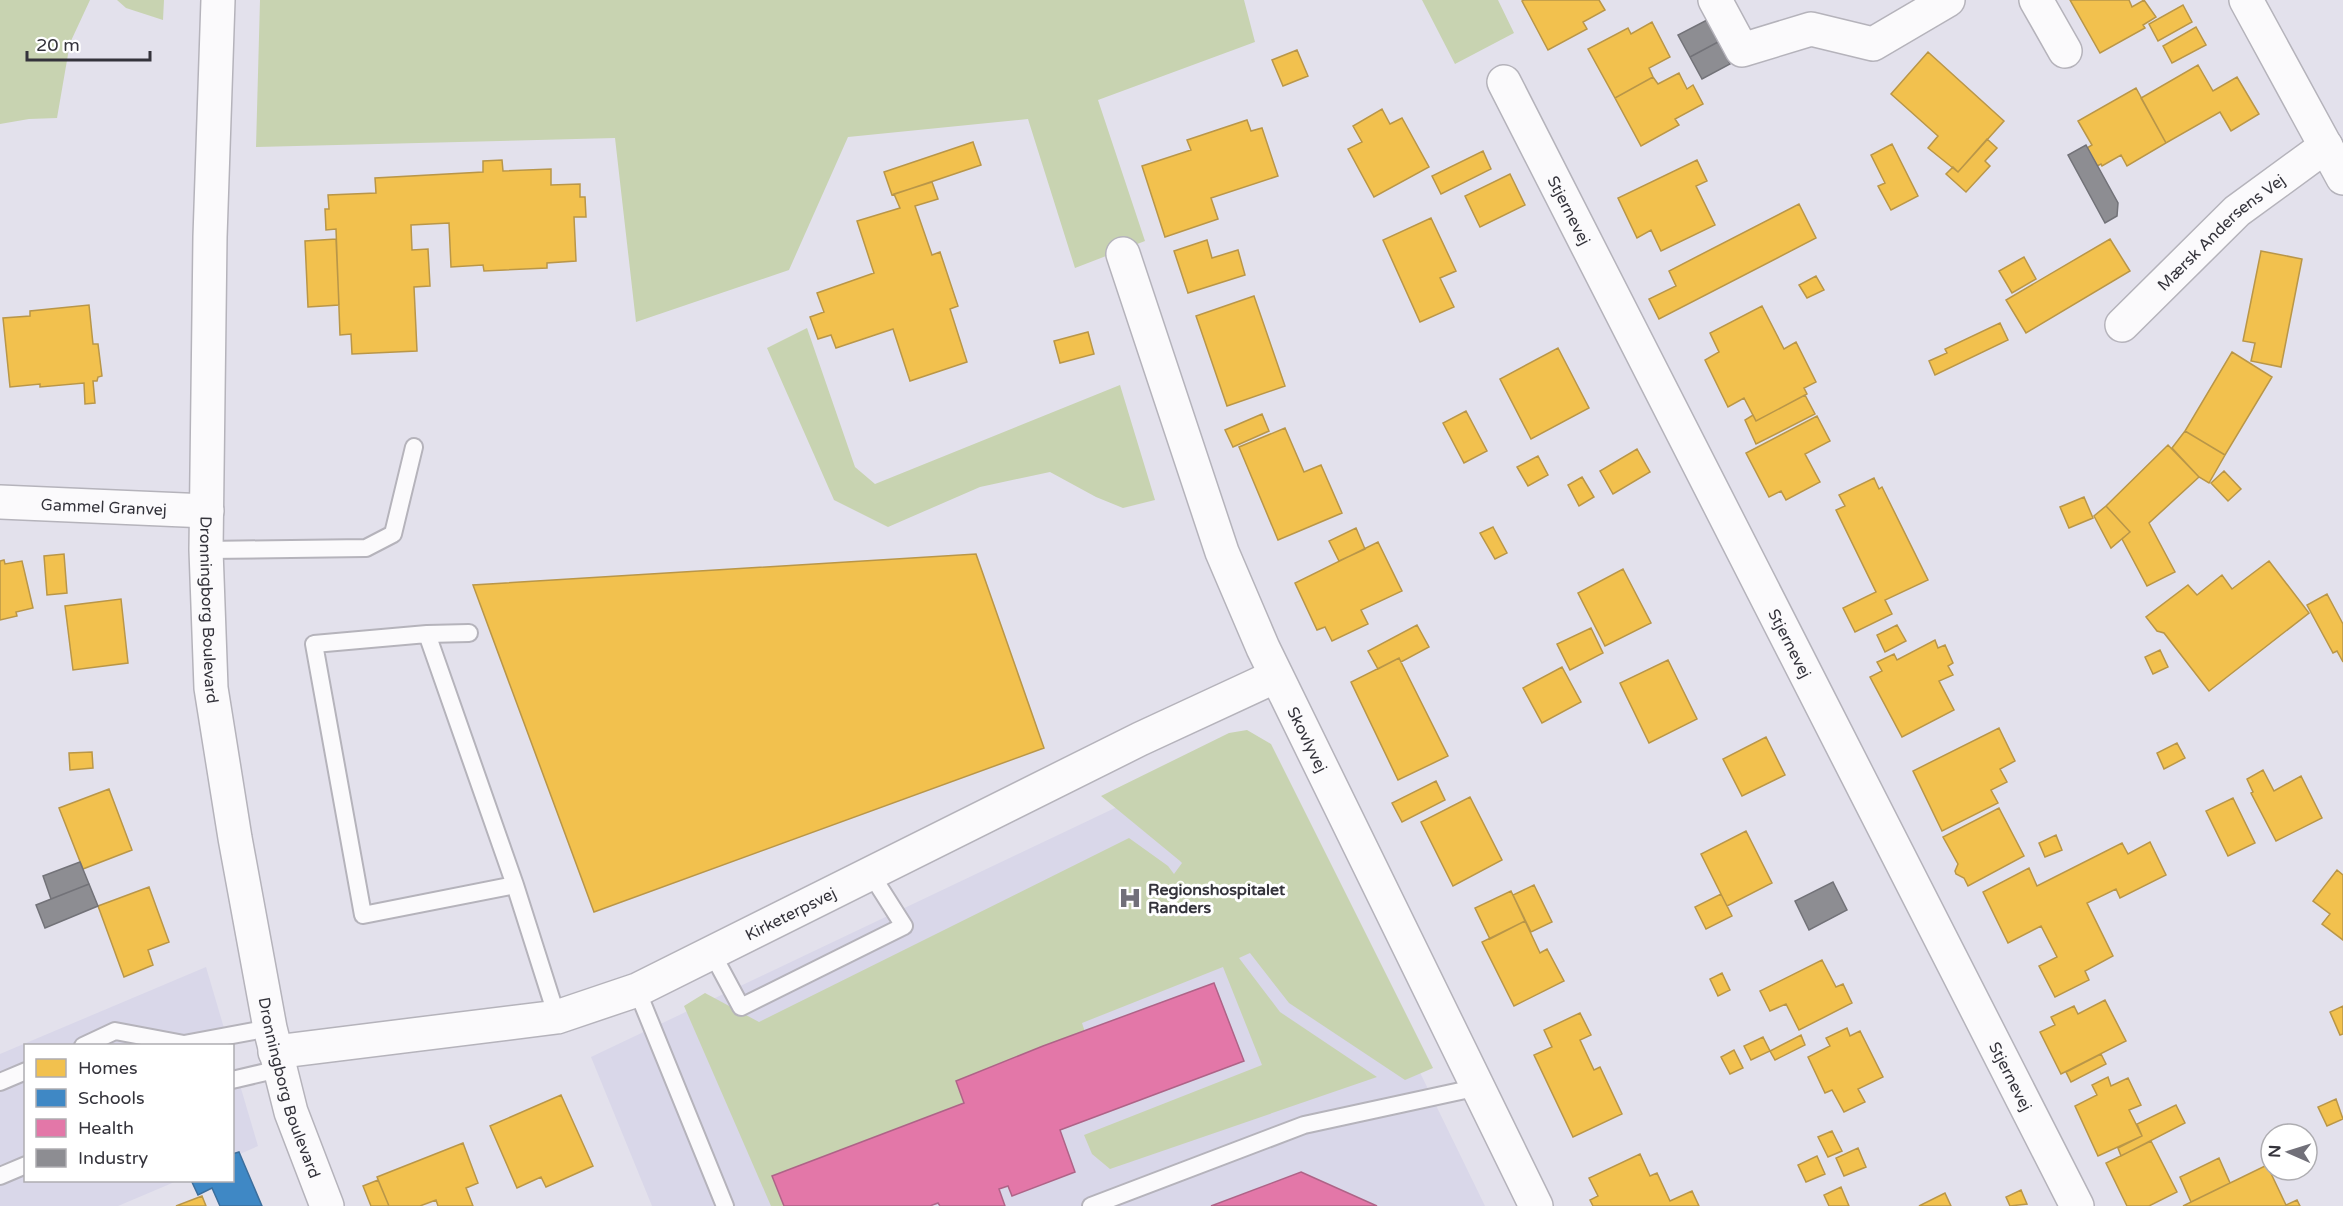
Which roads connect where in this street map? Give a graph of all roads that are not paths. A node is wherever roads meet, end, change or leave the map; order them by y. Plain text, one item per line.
1 (218, 0) edge
2 (1715, 0) edge
3 (1947, 0) edge
4 (2036, 0) edge
5 (2247, 0) edge
6 (2064, 51) dead end
7 (1504, 82) dead end
8 (2326, 146) junction
9 (2343, 178) edge
10 (1123, 255) dead end
11 (2122, 325) dead end
12 (414, 447) dead end
13 (0, 501) edge
14 (207, 511) junction
15 (206, 550) junction
16 (470, 633) dead end
17 (427, 634) junction
18 (1276, 676) junction
19 (871, 874) junction
20 (515, 885) junction
21 (712, 953) junction
22 (637, 990) junction
23 (557, 1017) junction
24 (87, 1044) edge
25 (184, 1044) edge
26 (234, 1047) edge
27 (275, 1050) junction
28 (24, 1072) edge
29 (234, 1079) edge
30 (0, 1082) edge
31 (1479, 1087) junction
32 (24, 1166) edge
33 (0, 1176) edge
34 (327, 1206) edge
35 (725, 1206) edge
36 (1090, 1206) edge
37 (1536, 1206) edge
38 (2077, 1206) edge

1 - 14 street, Dronningborg Boulevard
2 - 3 street
4 - 6 street
5 - 8 street
7 - 38 street, Stjernevej
8 - 9 street
8 - 11 street, Mærsk Andersens Vej
10 - 18 street, Skovlyvej
12 - 15 lane
13 - 14 street, Gammel Granvej
14 - 15 street, Dronningborg Boulevard
15 - 27 street, Dronningborg Boulevard
16 - 17 lane
17 - 20 lane
17 - 20 lane
18 - 19 street, Kirketerpsvej
18 - 31 street, Skovlyvej
19 - 21 street, Kirketerpsvej
19 - 21 lane
20 - 23 lane
21 - 22 street, Kirketerpsvej
22 - 23 street, Kirketerpsvej
22 - 35 lane
23 - 27 street, Kirketerpsvej
24 - 25 lane
26 - 27 lane
27 - 29 lane
27 - 34 street, Dronningborg Boulevard
28 - 30 lane
31 - 36 lane
31 - 37 street, Skovlyvej
32 - 33 lane

